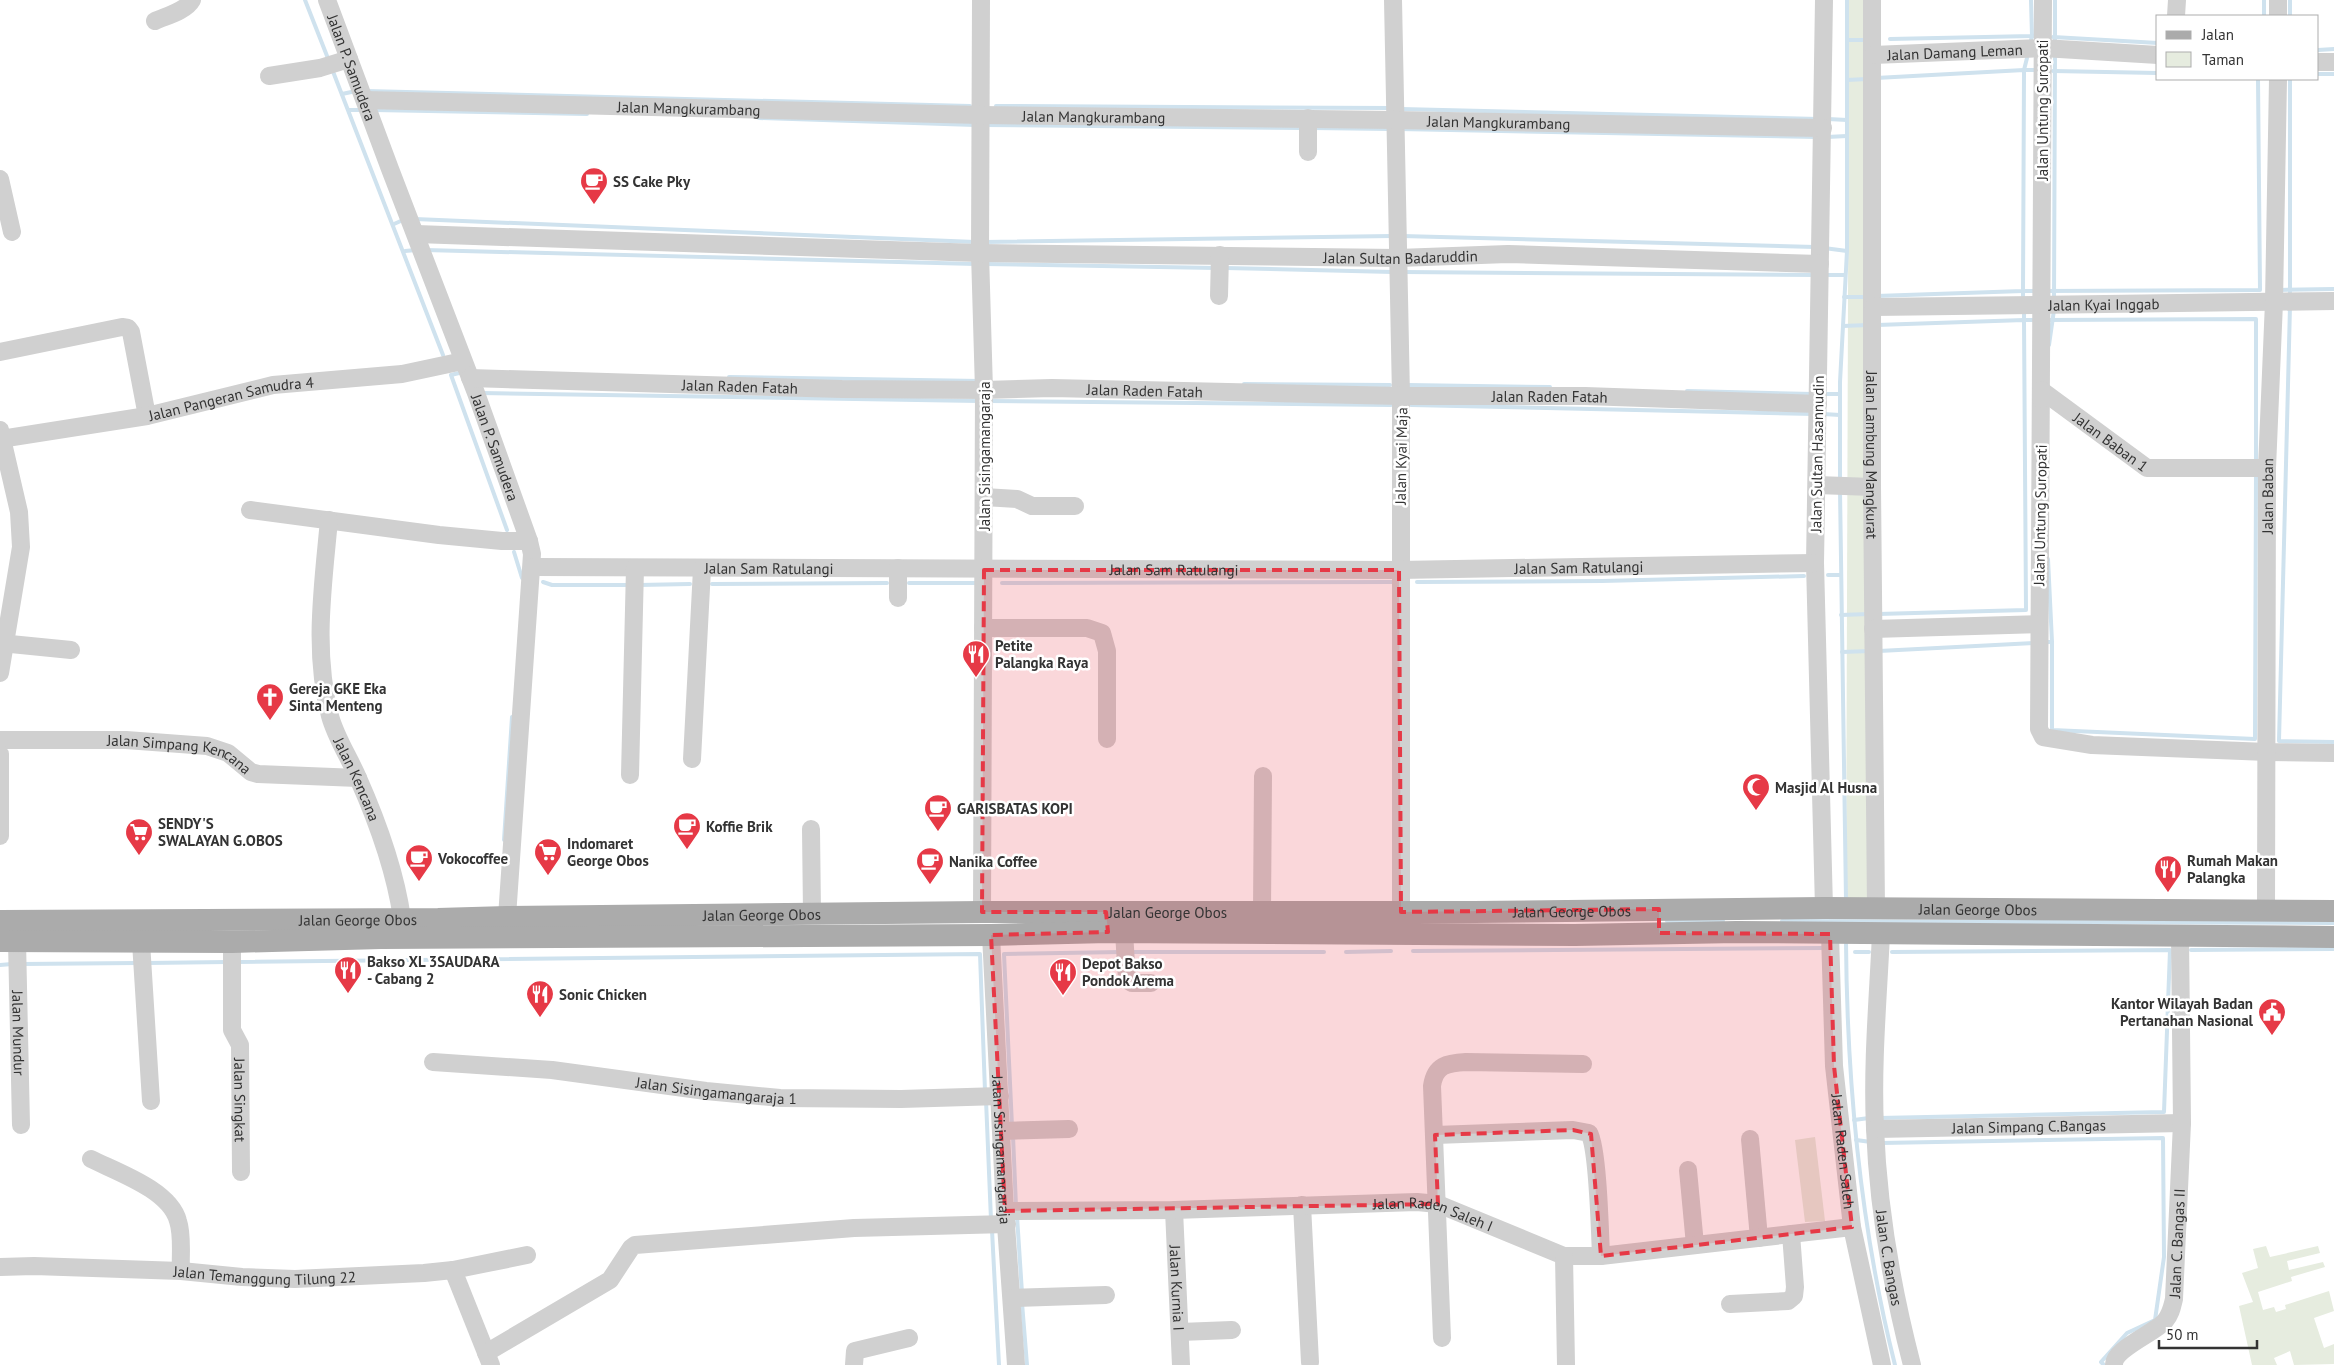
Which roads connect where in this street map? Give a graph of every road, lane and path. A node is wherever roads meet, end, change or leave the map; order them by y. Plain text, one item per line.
1 (192, 0) edge
2 (327, 0) edge
3 (981, 0) edge
4 (1393, 0) edge
5 (1824, 0) edge
6 (1872, 0) edge
7 (2043, 0) edge
8 (2177, 0) edge
9 (2278, 0) edge
10 (2176, 15) edge
11 (2278, 15) edge
12 (155, 21) dead end
13 (2043, 48) junction
14 (1873, 55) junction
15 (2156, 55) edge
16 (349, 59) junction
17 (2319, 62) edge
18 (2334, 62) edge
19 (269, 76) dead end
20 (2278, 80) edge
21 (364, 100) junction
22 (981, 115) junction
23 (1308, 118) junction
24 (1395, 120) junction
25 (1823, 128) junction
26 (1308, 152) dead end
27 (0, 179) edge
28 (12, 232) dead end
29 (416, 234) junction
30 (980, 253) junction
31 (1220, 255) junction
32 (1398, 258) junction
33 (1820, 264) junction
34 (1219, 296) dead end
35 (2334, 301) edge
36 (2274, 302) junction
37 (2042, 304) junction
38 (1873, 307) junction
39 (0, 352) edge
40 (463, 361) junction
41 (470, 378) junction
42 (984, 390) junction
43 (2041, 390) junction
44 (1401, 396) junction
45 (1818, 404) junction
46 (147, 416) junction
47 (1, 436) edge
48 (2267, 468) junction
49 (1817, 485) junction
50 (1866, 487) junction
51 (984, 497) junction
52 (1075, 506) dead end
53 (250, 510) dead end
54 (329, 520) junction
55 (529, 540) junction
56 (1815, 563) junction
57 (533, 567) junction
58 (898, 568) junction
59 (702, 569) junction
60 (984, 570) junction
61 (1399, 570) junction
62 (635, 583) junction
63 (898, 598) dead end
64 (2039, 624) junction
65 (984, 628) junction
66 (1873, 629) junction
67 (2, 644) edge
68 (71, 650) dead end
69 (0, 673) edge
70 (1107, 739) dead end
71 (0, 740) edge
72 (2267, 752) junction
73 (2334, 753) edge
74 (0, 754) edge
75 (692, 759) dead end
76 (630, 775) dead end
77 (1263, 776) dead end
78 (358, 778) junction
79 (811, 829) dead end
80 (0, 836) edge
81 (1824, 908) junction
82 (1659, 909) junction
83 (1876, 909) junction
84 (2032, 910) junction
85 (1262, 911) junction
86 (2334, 911) edge
87 (982, 912) junction
88 (1401, 912) junction
89 (2266, 912) junction
90 (812, 914) junction
91 (507, 916) junction
92 (402, 918) junction
93 (0, 921) edge
94 (1113, 925) junction
95 (716, 926) junction
96 (1659, 933) junction
97 (1881, 934) junction
98 (2034, 934) junction
99 (991, 935) junction
100 (2180, 936) junction
101 (2334, 937) edge
102 (8, 941) edge
103 (141, 942) junction
104 (232, 942) junction
105 (1830, 944) junction
106 (1151, 983) dead end
107 (433, 1062) dead end
108 (1584, 1064) dead end
109 (1000, 1096) junction
110 (151, 1101) dead end
111 (2182, 1123) junction
112 (21, 1125) dead end
113 (1069, 1129) dead end
114 (1875, 1129) junction
115 (1002, 1131) junction
116 (1435, 1135) junction
117 (1750, 1139) dead end
118 (91, 1159) dead end
119 (1688, 1170) dead end
120 (241, 1172) dead end
121 (1438, 1204) junction
122 (1302, 1205) junction
123 (1174, 1210) junction
124 (1006, 1217) junction
125 (1852, 1228) junction
126 (1791, 1234) junction
127 (1759, 1238) junction
128 (1696, 1245) junction
129 (527, 1254) dead end
130 (1564, 1256) junction
131 (1601, 1256) junction
132 (0, 1267) edge
133 (453, 1270) junction
134 (180, 1271) junction
135 (1106, 1295) dead end
136 (1012, 1298) junction
137 (1730, 1304) dead end
138 (1232, 1330) dead end
139 (1180, 1332) junction
140 (909, 1338) dead end
141 (1442, 1338) dead end
142 (489, 1359) edge
143 (1310, 1362) dead end
144 (1566, 1364) edge
145 (854, 1365) edge
146 (1016, 1365) edge
147 (1181, 1365) edge
148 (1882, 1365) edge
149 (1912, 1365) edge
150 (2114, 1365) edge

1 - 12 street
2 - 16 street, Jalan P. Samudera
3 - 22 street, Jalan Sisingamangaraja
4 - 24 street, Jalan Kyai Maja
5 - 25 street, Jalan Sultan Hasannudin
6 - 14 street, Jalan Lambung Mangkurat
7 - 13 street, Jalan Untung Suropati
8 - 10 street
9 - 11 street
13 - 14 street, Jalan Damang Leman
13 - 15 street, Jalan Damang Leman
13 - 37 street, Jalan Untung Suropati
14 - 38 street, Jalan Lambung Mangkurat
16 - 19 street
16 - 21 street, Jalan P. Samudera
17 - 18 street
20 - 36 street, Jalan Baban
21 - 22 street, Jalan Mangkurambang
21 - 29 street, Jalan P. Samudera
22 - 23 street, Jalan Mangkurambang
22 - 30 street, Jalan Sisingamangaraja
23 - 24 street, Jalan Mangkurambang
23 - 26 street
24 - 25 street, Jalan Mangkurambang
24 - 32 street, Jalan Kyai Maja
25 - 33 street, Jalan Sultan Hasannudin
27 - 28 street
29 - 30 street, Jalan Sultan Badaruddin
29 - 40 street, Jalan P. Samudera
30 - 31 street, Jalan Sultan Badaruddin
30 - 42 street, Jalan Sisingamangaraja
31 - 32 street, Jalan Sultan Badaruddin
31 - 34 street
32 - 33 street, Jalan Sultan Badaruddin
32 - 44 street, Jalan Kyai Maja
33 - 45 street, Jalan Sultan Hasannudin
35 - 36 street, Jalan Kyai Inggab
36 - 37 street, Jalan Kyai Inggab
36 - 48 street, Jalan Baban
37 - 38 street, Jalan Kyai Inggab
37 - 43 street, Jalan Untung Suropati
38 - 50 street, Jalan Lambung Mangkurat
39 - 46 street
40 - 41 street, Jalan P. Samudera
40 - 46 street, Jalan Pangeran Samudra 4
41 - 42 street, Jalan Raden Fatah
41 - 55 street, Jalan P. Samudera
42 - 44 street, Jalan Raden Fatah
42 - 51 street, Jalan Sisingamangaraja
43 - 48 street, Jalan Baban 1
43 - 64 street, Jalan Untung Suropati
44 - 45 street, Jalan Raden Fatah
44 - 61 street, Jalan Kyai Maja
45 - 49 street, Jalan Sultan Hasannudin
46 - 47 street, Jalan Pangeran Samudra 4
47 - 67 street
48 - 72 street, Jalan Baban
49 - 50 street
49 - 56 street, Jalan Sultan Hasannudin
50 - 66 street, Jalan Lambung Mangkurat
51 - 52 street
51 - 60 street, Jalan Sisingamangaraja
53 - 54 street
54 - 55 street
54 - 78 street, Jalan Kencana
55 - 57 street, Jalan P. Samudera
56 - 61 street, Jalan Sam Ratulangi
56 - 81 street, Jalan Sultan Hasannudin
57 - 62 street, Jalan Sam Ratulangi
57 - 91 street, Jalan P. Samudera
58 - 59 street, Jalan Sam Ratulangi
58 - 60 street, Jalan Sam Ratulangi
58 - 63 street
59 - 62 street, Jalan Sam Ratulangi
59 - 75 street
60 - 61 street, Jalan Sam Ratulangi
60 - 65 street, Jalan Sisingamangaraja
61 - 88 street, Jalan Kyai Maja
62 - 76 street
64 - 66 street
64 - 72 street, Jalan Untung Suropati
65 - 70 street
65 - 87 street, Jalan Sisingamangaraja
66 - 83 street, Jalan Lambung Mangkurat
67 - 68 street
67 - 69 street
71 - 78 street, Jalan Simpang Kencana
72 - 73 street, Jalan Untung Suropati
72 - 89 street, Jalan Baban
74 - 80 street
77 - 85 street
78 - 92 street, Jalan Kencana
79 - 90 street
81 - 82 main road, Jalan George Obos
81 - 83 main road, Jalan George Obos
82 - 88 main road, Jalan George Obos
82 - 96 main road
83 - 84 main road, Jalan George Obos
84 - 89 main road, Jalan George Obos
84 - 98 main road
85 - 88 main road, Jalan George Obos
85 - 94 main road, Jalan George Obos
86 - 89 main road, Jalan George Obos
87 - 90 main road, Jalan George Obos
87 - 94 main road, Jalan George Obos
90 - 95 main road, Jalan George Obos
91 - 92 main road, Jalan George Obos
91 - 95 main road, Jalan George Obos
92 - 93 main road, Jalan George Obos
94 - 96 main road, Jalan George Obos
94 - 99 main road, Jalan George Obos
94 - 106 street
95 - 99 main road, Jalan George Obos
95 - 104 main road, Jalan George Obos
96 - 105 main road, Jalan George Obos
97 - 98 main road, Jalan George Obos
97 - 105 main road, Jalan George Obos
97 - 114 street, Jalan C. Bangas
98 - 100 main road, Jalan George Obos
99 - 109 street, Jalan Sisingamangaraja
100 - 101 main road, Jalan George Obos
100 - 111 street, Jalan C. Bangas II
102 - 103 main road, Jalan George Obos
102 - 112 street, Jalan Mundur
103 - 104 main road, Jalan George Obos
103 - 110 street
104 - 120 street, Jalan Singkat
105 - 125 street, Jalan Raden Saleh
107 - 109 street, Jalan Sisingamangaraja 1
108 - 116 street
109 - 115 street, Jalan Sisingamangaraja
111 - 114 street, Jalan Simpang C.Bangas
111 - 150 street, Jalan C. Bangas II
113 - 115 street
114 - 149 street, Jalan C. Bangas
115 - 124 street, Jalan Sisingamangaraja
116 - 121 street
116 - 131 street
117 - 127 street
118 - 134 street
119 - 128 street
121 - 122 street, Jalan Raden Saleh I
121 - 130 street, Jalan Raden Saleh I
121 - 141 street
122 - 123 street, Jalan Raden Saleh I
122 - 143 street
123 - 124 street, Jalan Raden Saleh I
123 - 139 street, Jalan Kurnia I
124 - 136 street, Jalan Sisingamangaraja
124 - 142 street
125 - 126 street, Jalan Raden Saleh I
125 - 148 street, Jalan Raden Saleh
126 - 127 street, Jalan Raden Saleh I
126 - 137 street
127 - 128 street, Jalan Raden Saleh I
128 - 131 street, Jalan Raden Saleh I
129 - 133 street, Jalan Temanggung Tilung 22
130 - 131 street, Jalan Raden Saleh I
130 - 144 street
132 - 134 street, Jalan Temanggung Tilung 22
133 - 134 street, Jalan Temanggung Tilung 22
133 - 142 street
135 - 136 street
136 - 146 street, Jalan Sisingamangaraja
138 - 139 street
139 - 147 street, Jalan Kurnia I
140 - 145 street

